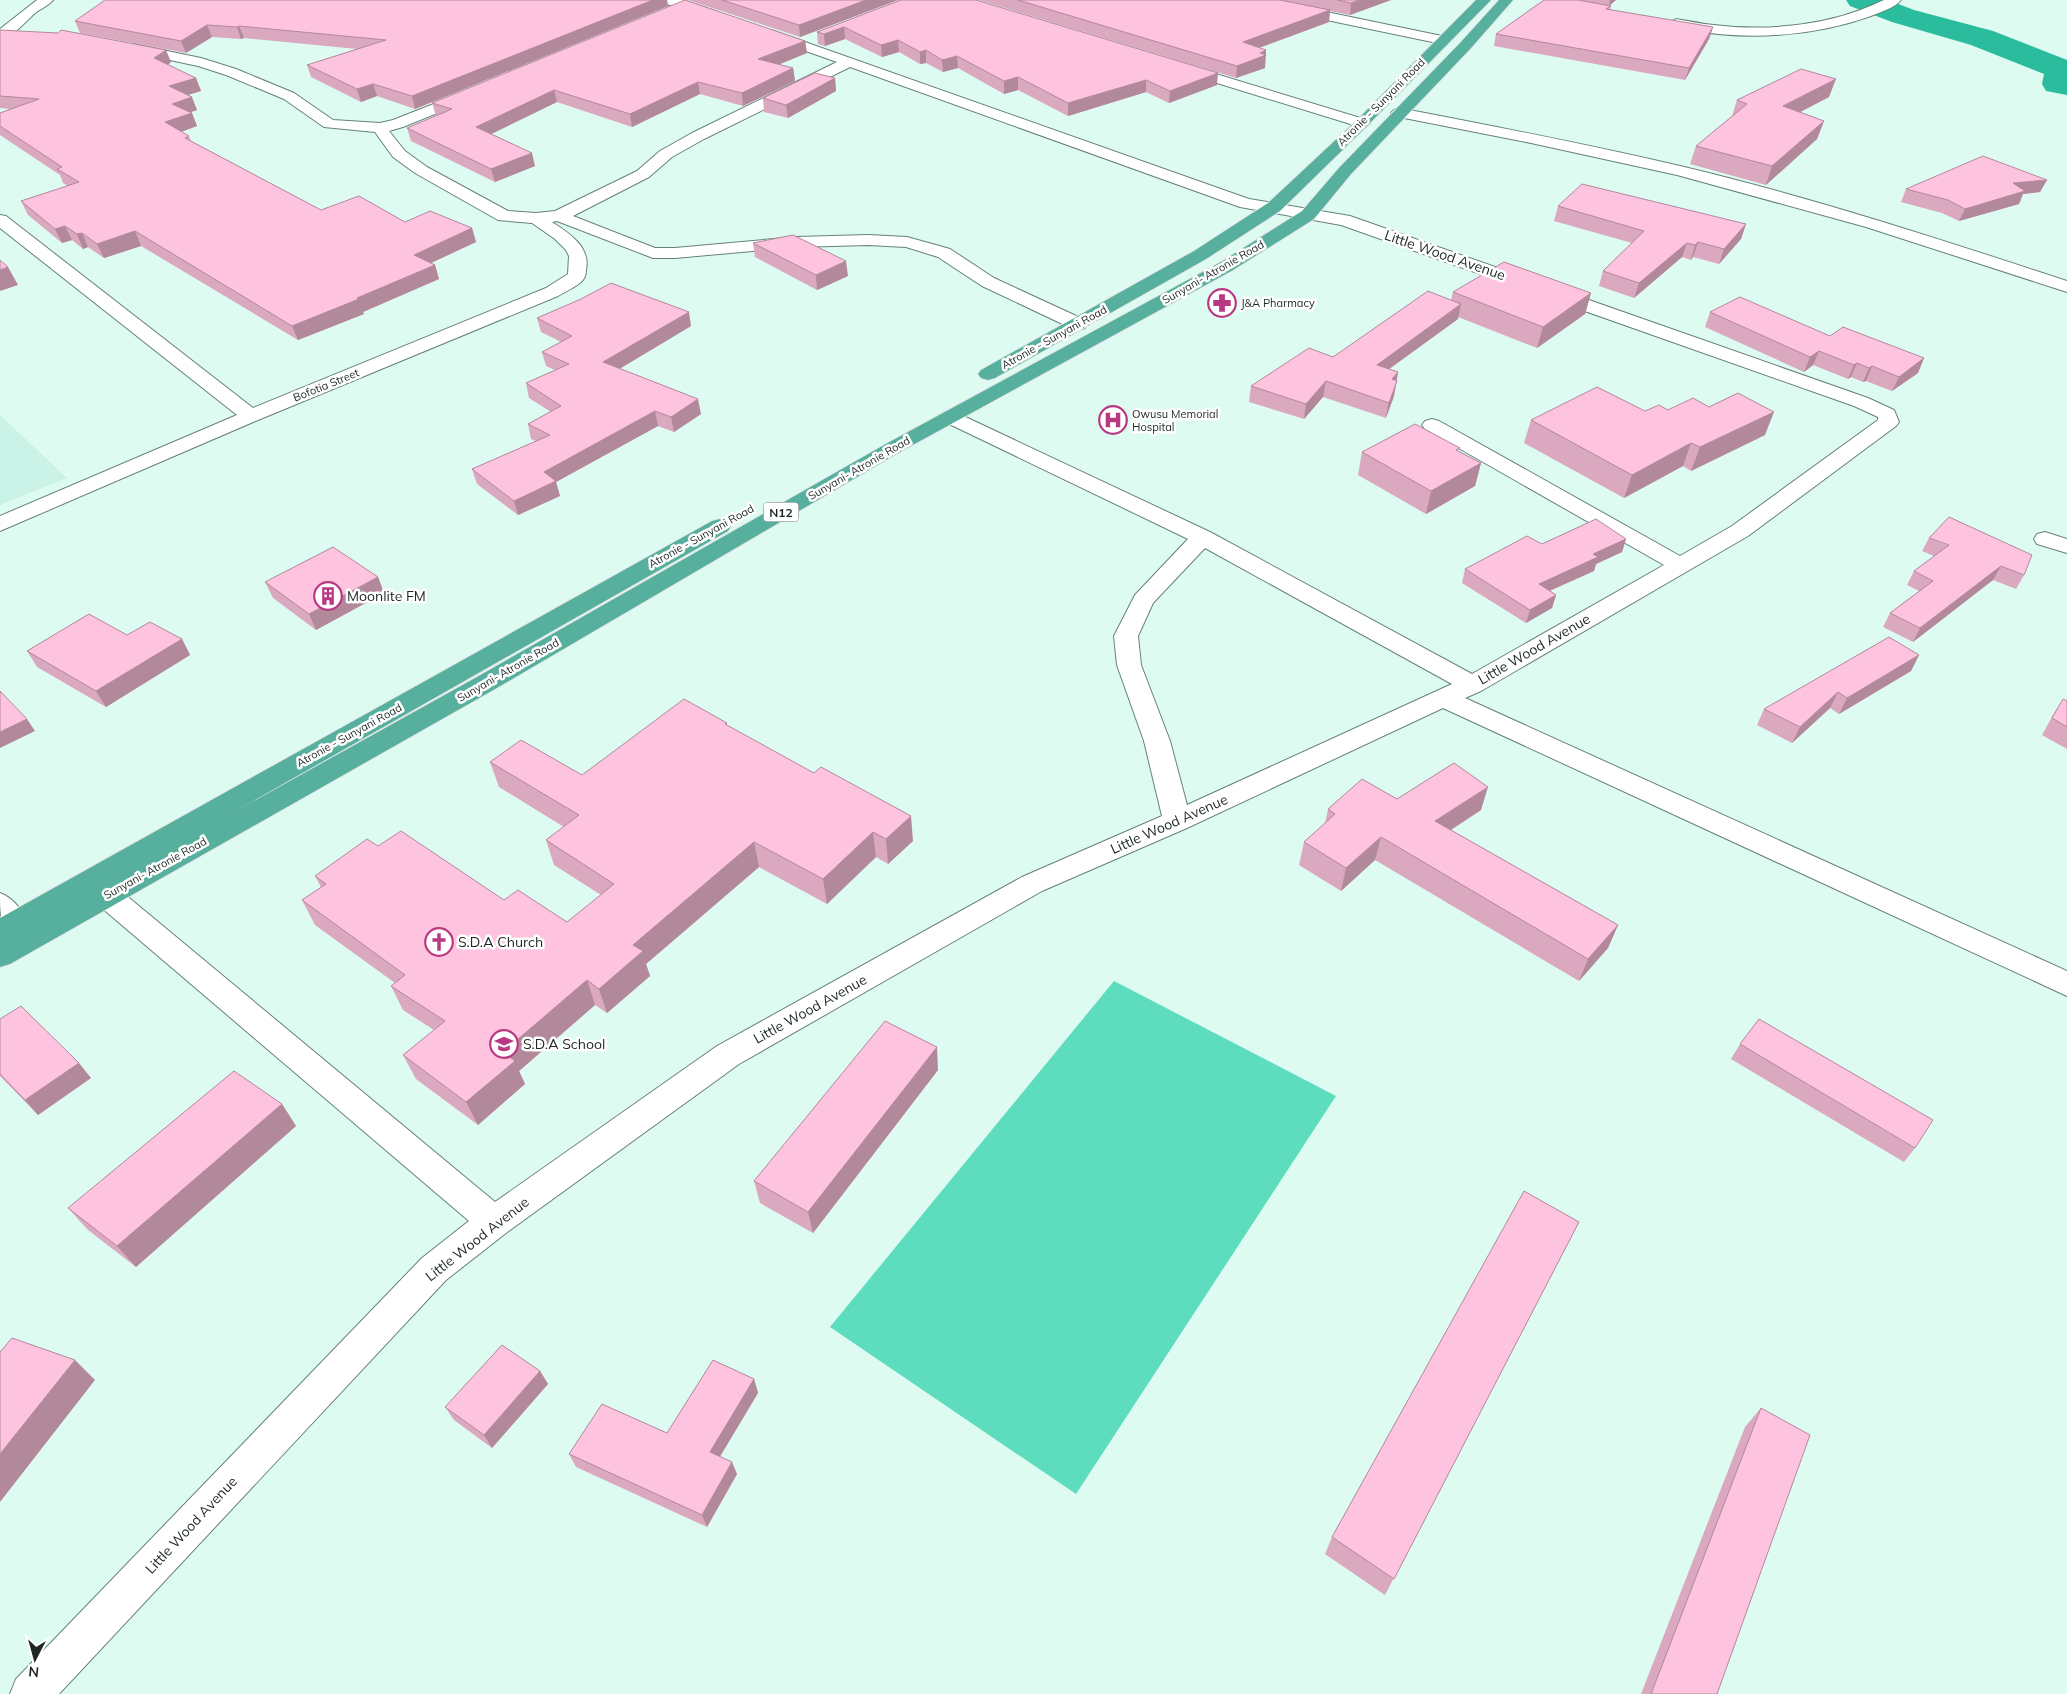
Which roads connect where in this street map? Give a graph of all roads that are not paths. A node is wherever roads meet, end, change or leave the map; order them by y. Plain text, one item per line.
1 (46, 0) edge
2 (1250, 0) edge
3 (1484, 0) edge
4 (1506, 0) edge
5 (1894, 0) edge
6 (668, 7) edge
7 (1659, 20) edge
8 (730, 21) edge
9 (756, 30) edge
10 (0, 34) edge
11 (29, 35) edge
12 (818, 37) edge
13 (1442, 40) junction
14 (800, 44) junction
15 (117, 45) edge
16 (849, 62) junction
17 (1165, 63) edge
18 (479, 91) edge
19 (1399, 113) junction
20 (1362, 123) junction
21 (380, 128) junction
22 (1274, 207) junction
23 (1308, 215) junction
24 (559, 216) junction
25 (536, 218) junction
26 (0, 220) edge
27 (2067, 287) edge
28 (1078, 324) junction
29 (251, 416) junction
30 (950, 416) junction
31 (1432, 425) dead end
32 (0, 524) edge
33 (1202, 537) junction
34 (2045, 539) dead end
35 (2067, 546) edge
36 (1680, 565) junction
37 (1472, 685) junction
38 (1442, 698) junction
39 (1177, 821) junction
40 (106, 895) junction
41 (5, 920) edge
42 (0, 956) edge
43 (2067, 984) edge
44 (494, 1222) junction
45 (31, 1694) edge

1 - 10 street
2 - 13 street
3 - 13 highway, Atronie - Sunyani Road / N12
4 - 19 highway, Sunyani- Atronie Road / N12
5 - 7 street
6 - 8 street
9 - 14 street
10 - 11 street
12 - 14 street
13 - 20 highway, Atronie - Sunyani Road / N12
14 - 16 street
15 - 21 street
16 - 22 street
16 - 24 street
17 - 20 street
18 - 21 street
19 - 23 highway, Sunyani- Atronie Road / N12
19 - 27 street
20 - 22 highway, Atronie - Sunyani Road / N12
21 - 25 street
22 - 23 street
22 - 28 highway, Atronie - Sunyani Road / N12
23 - 30 highway, Sunyani- Atronie Road / N12
23 - 36 street, Little Wood Avenue
24 - 25 street
24 - 28 street
25 - 29 street, Bofotia Street
26 - 29 street
28 - 41 highway, Atronie - Sunyani Road / N12
29 - 32 street, Bofotia Street
30 - 33 street
30 - 40 highway, Sunyani- Atronie Road / N12
31 - 36 street
33 - 37 street
33 - 39 street
34 - 35 street
36 - 37 street, Little Wood Avenue
37 - 38 street, Little Wood Avenue
38 - 39 street, Little Wood Avenue
38 - 43 street
39 - 44 street, Little Wood Avenue
40 - 42 highway, Sunyani- Atronie Road / N12
40 - 44 street
44 - 45 street, Little Wood Avenue

